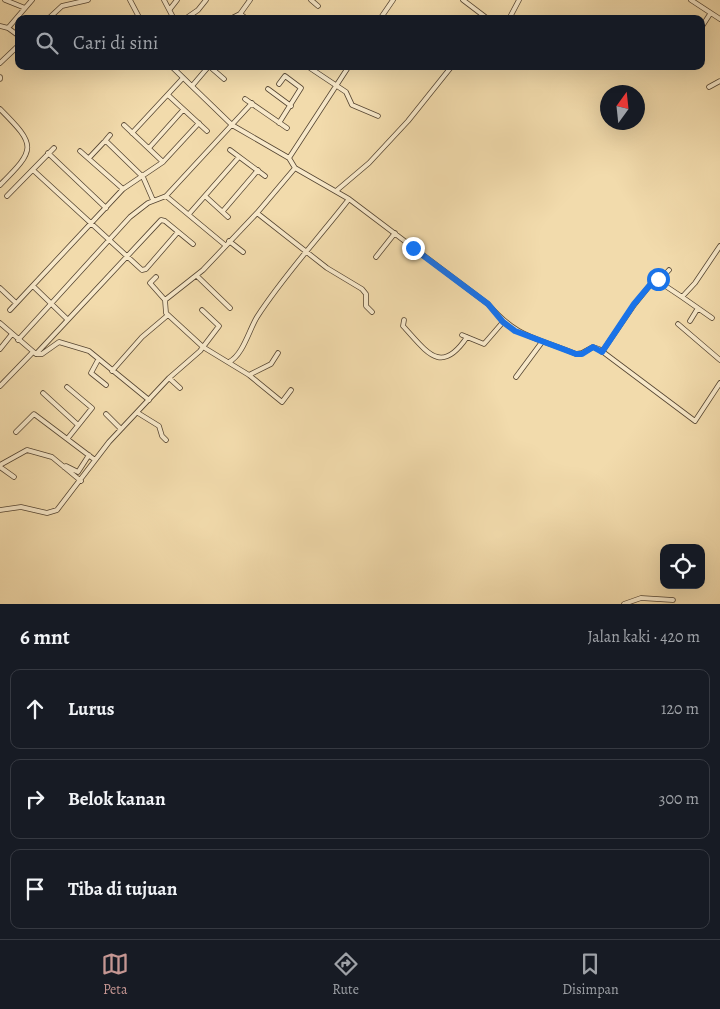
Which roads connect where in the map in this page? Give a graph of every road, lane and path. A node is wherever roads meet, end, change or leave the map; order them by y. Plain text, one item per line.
1 (5, 0) edge
2 (32, 0) edge
3 (88, 0) edge
4 (130, 0) edge
5 (164, 0) edge
6 (177, 0) edge
7 (206, 0) edge
8 (250, 0) edge
9 (311, 0) edge
10 (393, 0) edge
11 (519, 0) edge
12 (690, 0) edge
13 (77, 1) edge
14 (466, 1) edge
15 (318, 6) dead end
16 (25, 8) junction
17 (170, 9) junction
18 (240, 14) edge
19 (710, 14) junction
20 (19, 15) edge
21 (52, 15) edge
22 (138, 15) edge
23 (172, 15) edge
24 (191, 15) edge
25 (383, 15) edge
26 (483, 15) edge
27 (511, 15) edge
28 (720, 19) edge
29 (15, 20) edge
30 (705, 22) edge
31 (0, 26) edge
32 (8, 28) junction
33 (15, 33) edge
34 (15, 49) edge
35 (0, 63) edge
36 (206, 70) edge
37 (214, 70) edge
38 (313, 70) edge
39 (346, 70) edge
40 (449, 70) edge
41 (176, 71) edge
42 (183, 78) junction
43 (224, 79) dead end
44 (720, 81) edge
45 (279, 84) dead end
46 (192, 86) junction
47 (336, 86) junction
48 (709, 87) dead end
49 (268, 89) dead end
50 (168, 95) junction
51 (245, 99) dead end
52 (252, 103) junction
53 (291, 106) junction
54 (0, 110) edge
55 (183, 110) junction
56 (378, 116) dead end
57 (199, 123) junction
58 (279, 123) junction
59 (124, 125) dead end
60 (232, 125) junction
61 (287, 128) dead end
62 (207, 131) dead end
63 (132, 133) junction
64 (110, 135) dead end
65 (105, 142) junction
66 (54, 148) dead end
67 (149, 148) junction
68 (230, 150) dead end
69 (80, 151) dead end
70 (48, 153) junction
71 (239, 157) junction
72 (89, 158) junction
73 (289, 158) junction
74 (163, 162) junction
75 (295, 168) junction
76 (32, 170) junction
77 (258, 170) junction
78 (266, 176) dead end
79 (143, 177) junction
80 (0, 185) edge
81 (123, 189) junction
82 (336, 191) junction
83 (7, 196) dead end
84 (166, 196) junction
85 (205, 196) junction
86 (349, 199) junction
87 (153, 200) junction
88 (106, 208) junction
89 (223, 211) junction
90 (257, 213) junction
91 (189, 214) junction
92 (228, 217) dead end
93 (92, 224) junction
94 (178, 232) junction
95 (395, 233) junction
96 (109, 240) junction
97 (229, 241) junction
98 (193, 244) dead end
99 (224, 245) junction
100 (720, 247) edge
101 (243, 252) dead end
102 (306, 252) junction
103 (128, 257) junction
104 (376, 257) dead end
105 (669, 270) dead end
106 (197, 276) junction
107 (156, 277) dead end
108 (660, 280) junction
109 (33, 286) junction
110 (0, 288) edge
111 (682, 297) junction
112 (165, 300) junction
113 (16, 303) junction
114 (52, 304) junction
115 (230, 308) dead end
116 (698, 308) junction
117 (10, 310) dead end
118 (202, 310) dead end
119 (372, 312) dead end
120 (168, 315) junction
121 (712, 318) dead end
122 (67, 319) junction
123 (404, 320) dead end
124 (690, 321) dead end
125 (503, 322) junction
126 (0, 323) edge
127 (678, 324) dead end
128 (12, 334) junction
129 (462, 335) dead end
130 (467, 337) junction
131 (18, 340) junction
132 (542, 342) junction
133 (203, 346) junction
134 (0, 349) edge
135 (602, 352) junction
136 (34, 353) junction
137 (278, 353) dead end
138 (98, 360) junction
139 (720, 360) edge
140 (229, 362) junction
141 (112, 371) junction
142 (249, 375) junction
143 (516, 377) dead end
144 (169, 378) junction
145 (720, 382) edge
146 (106, 385) dead end
147 (0, 386) edge
148 (67, 387) dead end
149 (180, 388) dead end
150 (291, 390) dead end
151 (43, 393) dead end
152 (149, 400) junction
153 (138, 413) junction
154 (106, 414) dead end
155 (78, 425) junction
156 (122, 429) junction
157 (16, 432) dead end
158 (68, 438) junction
159 (166, 440) dead end
160 (89, 455) junction
161 (95, 460) junction
162 (0, 466) edge
163 (64, 467) junction
164 (14, 477) dead end
165 (81, 481) junction
166 (0, 510) edge
167 (673, 600) dead end
168 (624, 604) edge

1 - 16 street
2 - 16 street
3 - 13 street
4 - 22 street
5 - 17 street
6 - 17 street
7 - 24 street
8 - 18 street
9 - 15 street
10 - 25 street
11 - 27 street
12 - 19 street
13 - 21 street
14 - 26 street
16 - 20 street
17 - 23 street
19 - 28 street
19 - 30 street
29 - 32 street
31 - 32 street
32 - 33 street
34 - 35 street
36 - 46 street
37 - 43 street
38 - 47 street
39 - 47 street
40 - 82 street
41 - 42 street
42 - 46 street
42 - 50 street
44 - 48 street
45 - 53 street
46 - 60 street
47 - 56 street
47 - 73 street
49 - 53 street
50 - 55 street
50 - 63 street
51 - 52 street
52 - 58 street
52 - 60 street
53 - 58 street
54 - 80 street
55 - 57 street
55 - 67 street
57 - 62 street
57 - 74 street
58 - 61 street
59 - 63 street
60 - 73 street
60 - 84 street
63 - 67 street
64 - 65 street
65 - 72 street
65 - 79 street
66 - 70 street
67 - 74 street
68 - 71 street
69 - 72 street
70 - 76 street
70 - 88 street
71 - 77 street
71 - 85 street
72 - 81 street
73 - 75 street
74 - 79 street
75 - 82 street
75 - 90 street
76 - 83 street
76 - 93 street
77 - 78 street
77 - 89 street
79 - 81 street
79 - 87 street
81 - 88 street
82 - 86 street
84 - 87 street
84 - 91 street
85 - 89 street
85 - 91 street
86 - 95 street
86 - 102 street
87 - 96 street
88 - 93 street
89 - 92 street
90 - 97 street
90 - 102 street
91 - 99 street
93 - 96 street
93 - 109 street
94 - 98 street
94 - 103 street
94 - 103 street
95 - 104 street
95 - 125 street
96 - 103 street
96 - 114 street
97 - 99 street
97 - 101 street
99 - 106 street
100 - 111 street
102 - 119 street
102 - 140 street
103 - 122 street
105 - 108 street
106 - 112 street
106 - 115 street
107 - 112 street
108 - 111 street
108 - 135 street
109 - 113 street
109 - 114 street
110 - 113 street
111 - 116 street
112 - 120 street
113 - 117 street
114 - 122 street
114 - 131 street
116 - 121 street
116 - 124 street
118 - 133 street
120 - 133 street
120 - 141 street
122 - 136 street
123 - 130 street
125 - 130 street
125 - 132 street
126 - 128 street
127 - 139 street
128 - 131 street
128 - 134 street
129 - 130 street
131 - 136 street
132 - 135 street
132 - 143 street
133 - 140 street
133 - 144 street
135 - 145 street
136 - 138 street
136 - 147 street
137 - 142 street
138 - 141 street
138 - 146 street
140 - 142 street
141 - 152 street
142 - 150 street
144 - 149 street
144 - 152 street
148 - 155 street
151 - 155 street
152 - 153 street
153 - 156 street
153 - 159 street
154 - 156 street
155 - 158 street
156 - 161 street
157 - 158 street
158 - 160 street
160 - 161 street
160 - 163 street
161 - 165 street
162 - 163 street
162 - 164 street
163 - 165 street
165 - 166 street
167 - 168 street

